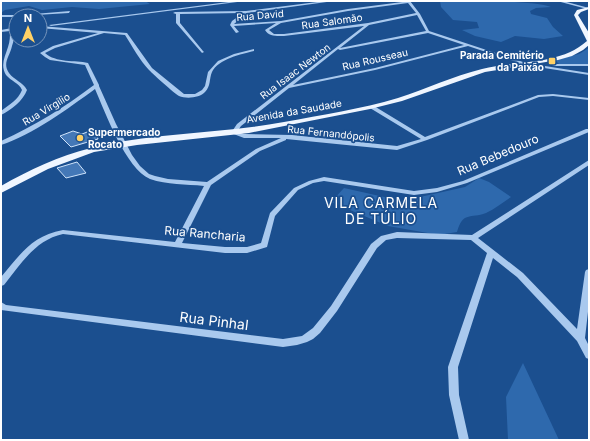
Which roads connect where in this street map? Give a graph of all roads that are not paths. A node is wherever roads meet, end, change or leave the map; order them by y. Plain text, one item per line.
1 (197, 1) edge
2 (244, 1) edge
3 (332, 1) edge
4 (559, 1) edge
5 (408, 2) edge
6 (201, 6) junction
7 (588, 8) edge
8 (69, 12) dead end
9 (246, 12) junction
10 (178, 13) junction
11 (48, 14) edge
12 (134, 14) junction
13 (418, 14) junction
14 (281, 22) junction
15 (368, 24) junction
16 (8, 25) edge
17 (48, 25) edge
18 (232, 25) junction
19 (48, 27) edge
20 (7, 30) joint
21 (1, 31) edge
22 (104, 32) junction
23 (237, 32) dead end
24 (428, 32) junction
25 (589, 41) edge
26 (466, 46) junction
27 (10, 48) edge
28 (338, 49) junction
29 (253, 50) dead end
30 (202, 52) dead end
31 (525, 64) junction
32 (589, 65) edge
33 (589, 74) edge
34 (97, 85) junction
35 (288, 87) junction
36 (589, 99) edge
37 (372, 107) junction
38 (1, 113) edge
39 (588, 130) dead end
40 (234, 133) junction
41 (292, 137) junction
42 (425, 139) junction
43 (1, 143) edge
44 (123, 144) junction
45 (589, 162) edge
46 (208, 184) junction
47 (1, 190) edge
48 (414, 193) joint
49 (473, 238) junction
50 (178, 244) junction
51 (491, 252) junction
52 (589, 272) edge
53 (1, 283) edge
54 (3, 306) edge
55 (580, 338) junction
56 (589, 355) edge
57 (464, 440) edge

1 - 6 street
2 - 6 street
3 - 9 street
4 - 7 street
5 - 13 street
5 - 14 street, Rua David
6 - 12 street
7 - 25 main road, Avenida da Saudade
8 - 11 street
9 - 10 street
9 - 18 street
10 - 12 street
10 - 30 street
12 - 17 street
13 - 15 street, Rua Salomão
13 - 24 street
14 - 15 street, Rua Salomão
14 - 18 street, Rua David
15 - 28 street, Rua Isaac Newton
16 - 20 street
18 - 23 street
19 - 22 street
20 - 21 street
22 - 29 street
22 - 34 street
24 - 26 street
24 - 28 street
25 - 31 main road, Avenida da Saudade
26 - 31 street
26 - 35 street, Rua Rousseau
27 - 38 street
28 - 35 street, Rua Isaac Newton
31 - 32 street
31 - 33 street
31 - 37 main road, Avenida da Saudade
34 - 43 street, Rua Virgilio
34 - 44 street
35 - 40 street, Rua Isaac Newton
36 - 42 street, Rua Fernandópolis
37 - 40 main road, Avenida da Saudade
37 - 42 street
39 - 48 street, Rua Bebedouro
40 - 41 street, Rua Fernandópolis
40 - 44 main road, Avenida da Saudade
41 - 42 street, Rua Fernandópolis
41 - 46 street
44 - 46 street
44 - 47 main road, Avenida da Saudade
45 - 49 street
46 - 50 street
48 - 50 street, Rua Rancharia
49 - 51 street
49 - 54 street, Rua Pinhal
50 - 53 street, Rua Rancharia
51 - 55 street
51 - 57 street
52 - 55 street
55 - 56 street

